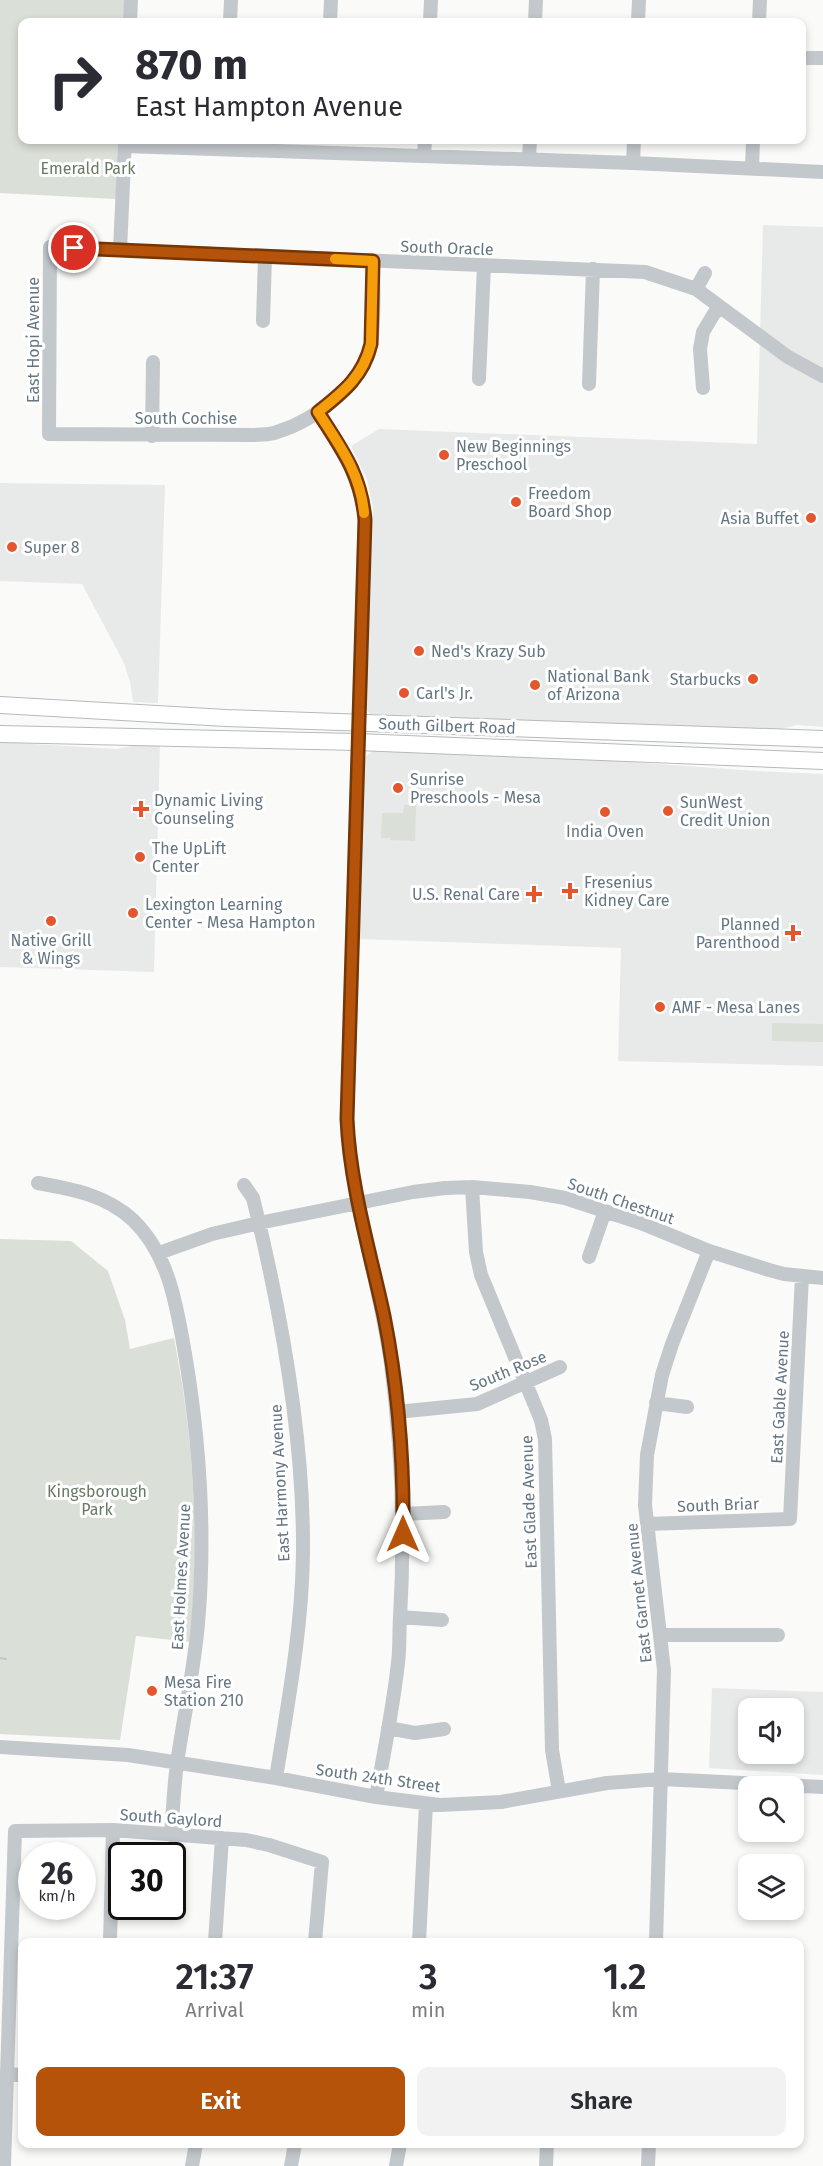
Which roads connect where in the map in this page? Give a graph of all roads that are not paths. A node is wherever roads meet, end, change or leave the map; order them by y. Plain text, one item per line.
1 (130, 0) edge
2 (231, 0) edge
3 (331, 0) edge
4 (431, 0) edge
5 (536, 0) edge
6 (639, 0) edge
7 (760, 0) edge
8 (130, 18) edge
9 (230, 18) edge
10 (330, 18) edge
11 (430, 18) edge
12 (535, 18) edge
13 (638, 18) edge
14 (759, 18) edge
15 (806, 58) edge
16 (822, 58) edge
17 (125, 144) edge
18 (226, 144) edge
19 (425, 144) edge
20 (530, 144) edge
21 (634, 144) edge
22 (753, 144) edge
23 (325, 146) edge
24 (424, 156) junction
25 (529, 159) junction
26 (633, 163) junction
27 (752, 169) junction
28 (823, 172) edge
29 (50, 247) joint
30 (120, 250) junction
31 (265, 256) junction
32 (373, 261) junction
33 (484, 266) junction
34 (593, 269) junction
35 (705, 273) dead end
36 (696, 290) junction
37 (718, 307) junction
38 (263, 321) dead end
39 (153, 362) dead end
40 (823, 376) edge
41 (479, 379) dead end
42 (589, 384) dead end
43 (703, 388) dead end
44 (318, 412) junction
45 (49, 434) joint
46 (152, 436) junction
47 (0, 705) edge
48 (359, 723) junction
49 (0, 734) edge
50 (823, 739) edge
51 (358, 742) junction
52 (823, 761) edge
53 (38, 1183) dead end
54 (244, 1185) dead end
55 (472, 1187) junction
56 (359, 1203) junction
57 (605, 1211) junction
58 (260, 1223) junction
59 (709, 1251) junction
60 (159, 1252) junction
61 (589, 1257) dead end
62 (802, 1276) junction
63 (823, 1278) edge
64 (560, 1367) dead end
65 (526, 1383) junction
66 (656, 1403) junction
67 (687, 1407) dead end
68 (397, 1412) junction
69 (444, 1512) dead end
70 (403, 1514) junction
71 (790, 1519) joint
72 (647, 1524) junction
73 (400, 1617) junction
74 (442, 1620) dead end
75 (661, 1635) junction
76 (778, 1635) dead end
77 (388, 1728) junction
78 (444, 1729) dead end
79 (0, 1747) edge
80 (177, 1762) junction
81 (276, 1778) junction
82 (661, 1779) junction
83 (823, 1787) edge
84 (559, 1791) junction
85 (376, 1797) junction
86 (426, 1803) junction
87 (113, 1830) junction
88 (171, 1835) junction
89 (222, 1838) junction
90 (110, 1938) edge
91 (215, 1938) edge
92 (315, 1938) edge
93 (419, 1938) edge
94 (656, 1938) edge
95 (6, 2074) junction
96 (18, 2075) edge
97 (195, 2148) edge
98 (294, 2148) edge
99 (399, 2148) edge
100 (547, 2148) edge
101 (649, 2148) edge
102 (4, 2166) edge
103 (192, 2166) edge
104 (291, 2166) edge
105 (396, 2166) edge
106 (546, 2166) edge
107 (648, 2166) edge

1 - 8 street
2 - 9 street
3 - 10 street
4 - 11 street
5 - 12 street
6 - 13 street
7 - 14 street
15 - 16 street
17 - 30 street
18 - 23 street
19 - 24 street
20 - 25 street
21 - 26 street
22 - 27 street
23 - 24 street
24 - 25 street
25 - 26 street
26 - 27 street
27 - 28 street
29 - 30 street, South Oracle
29 - 45 street, East Hopi Avenue
30 - 31 street, South Oracle
31 - 32 street, South Oracle
31 - 38 street
32 - 33 street, South Oracle
32 - 44 street, South Cochise
33 - 34 street, South Oracle
33 - 41 street
34 - 36 street, South Oracle
34 - 42 street
35 - 36 street
36 - 37 street, South Oracle
37 - 40 street, South Oracle
37 - 43 street
39 - 46 street
44 - 46 street, South Cochise
44 - 48 street
45 - 46 street, South Cochise
47 - 48 main road, South Gilbert Road
48 - 50 main road, South Gilbert Road
48 - 51 street
49 - 51 main road, South Gilbert Road
51 - 52 main road, South Gilbert Road
51 - 56 street
53 - 60 street
54 - 58 street, East Harmony Avenue
55 - 56 street, South Chestnut
55 - 57 street, South Chestnut
55 - 65 street, East Glade Avenue
56 - 58 street, South Chestnut
56 - 68 street
57 - 59 street, South Chestnut
57 - 61 street
58 - 60 street, South Chestnut
58 - 81 street, East Harmony Avenue
59 - 62 street, South Chestnut
59 - 66 street, East Garnet Avenue
60 - 80 street, East Holmes Avenue
62 - 63 street, South Chestnut
62 - 71 street, East Gable Avenue
64 - 65 street, South Rose
65 - 68 street, South Rose
65 - 84 street, East Glade Avenue
66 - 67 street
66 - 72 street, East Garnet Avenue
68 - 70 street
69 - 70 street
70 - 73 street
71 - 72 street, South Briar
72 - 75 street, East Garnet Avenue
73 - 74 street
73 - 77 street
75 - 76 street
75 - 82 street, East Garnet Avenue
77 - 78 street
77 - 85 street
79 - 80 street, South 24th Street
80 - 81 street, South 24th Street
80 - 88 street, East Holmes Avenue
81 - 85 street, South 24th Street
82 - 83 street, South 24th Street
82 - 84 street, South 24th Street
82 - 94 street, East Garnet Avenue
84 - 86 street, South 24th Street
85 - 86 street, South 24th Street
86 - 93 street
87 - 88 street, South Gaylord
87 - 90 street
87 - 95 street, South Gaylord
88 - 89 street, South Gaylord
89 - 91 street
89 - 92 street, South Gaylord
95 - 96 street
95 - 102 street
97 - 103 street
98 - 104 street
99 - 105 street
100 - 106 street
101 - 107 street

